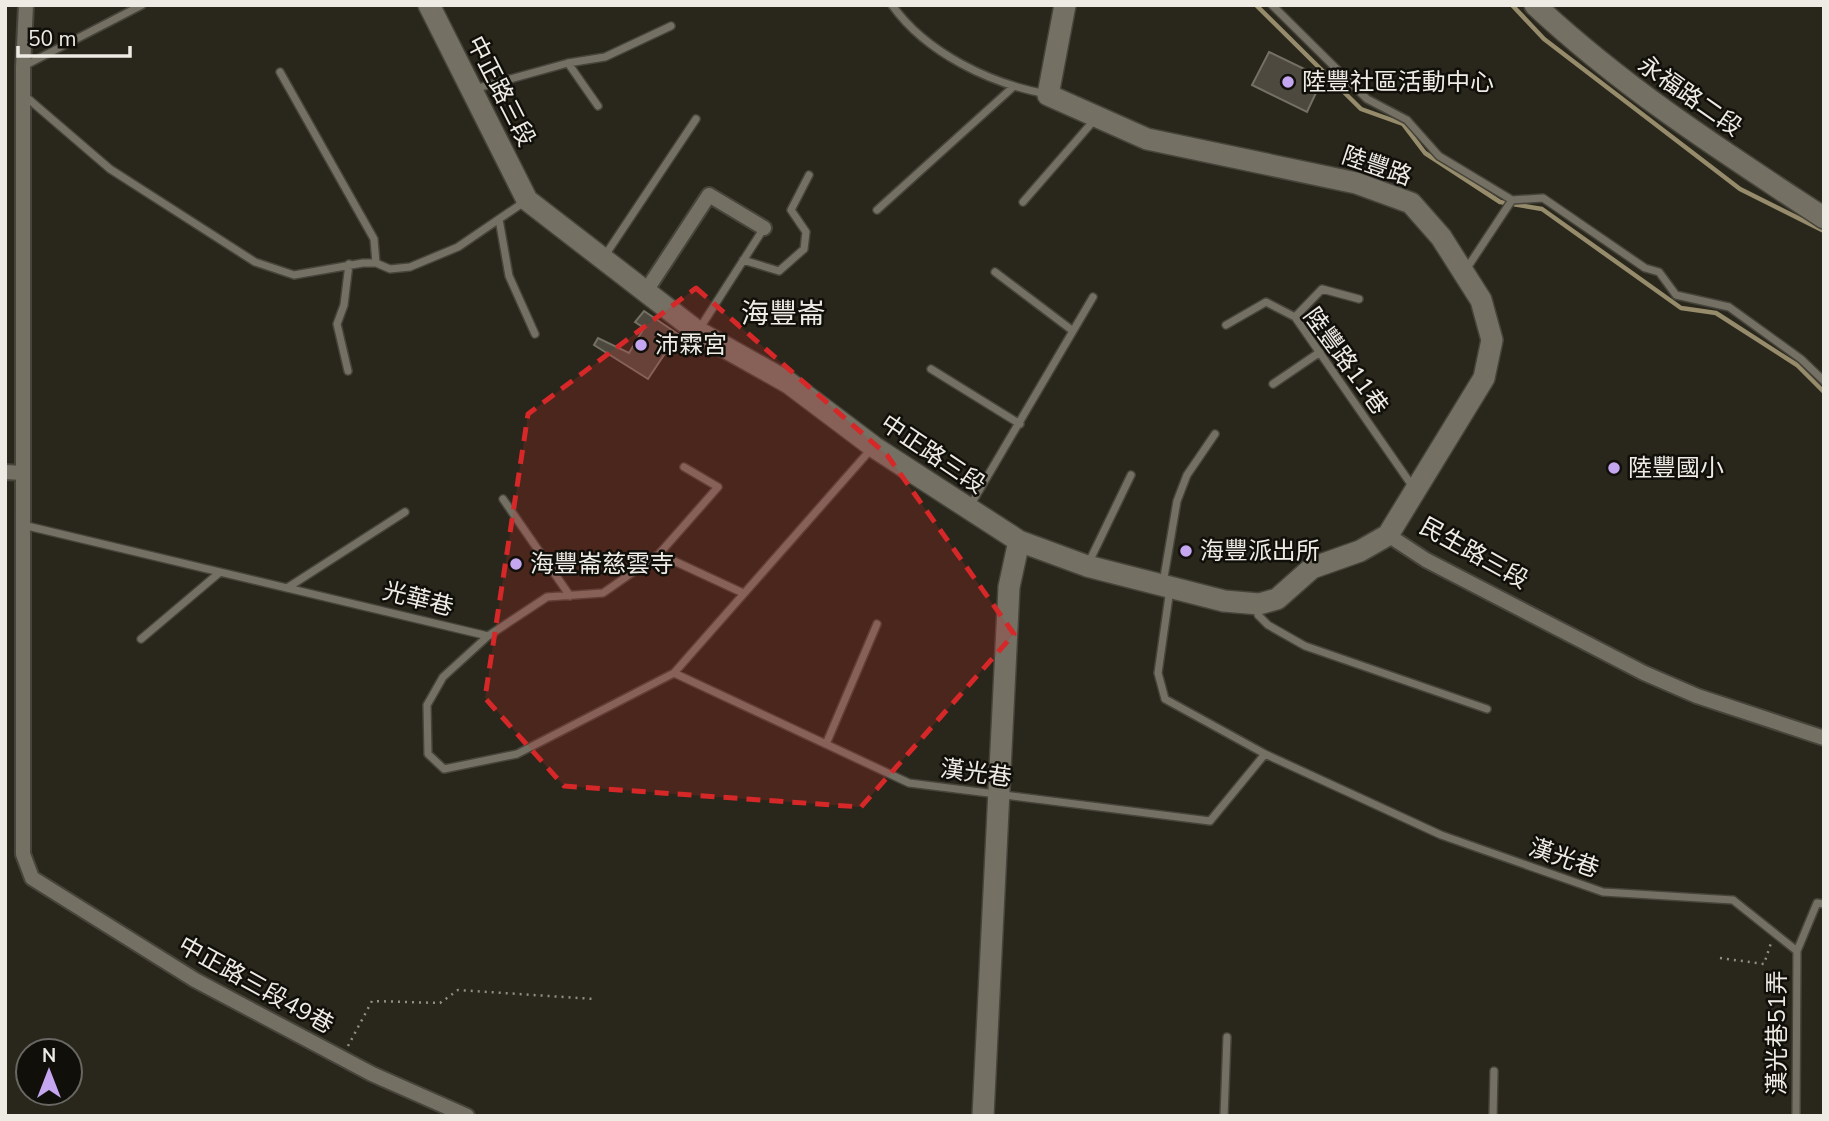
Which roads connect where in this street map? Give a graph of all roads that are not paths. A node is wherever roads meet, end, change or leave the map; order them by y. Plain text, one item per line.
1 (26, 5) edge
2 (142, 5) edge
3 (429, 5) edge
4 (892, 5) edge
5 (1065, 5) edge
6 (1272, 5) edge
7 (1535, 5) edge
8 (671, 26) dead end
9 (568, 63) junction
10 (23, 67) junction
11 (280, 72) dead end
12 (1012, 88) junction
13 (470, 90) junction
14 (1048, 94) junction
15 (25, 96) junction
16 (598, 106) dead end
17 (1096, 117) junction
18 (696, 119) dead end
19 (809, 174) dead end
20 (527, 200) junction
21 (1512, 200) junction
22 (1023, 202) dead end
23 (877, 210) dead end
24 (1824, 218) edge
25 (499, 219) junction
26 (764, 228) joint
27 (603, 258) junction
28 (743, 260) junction
29 (376, 263) junction
30 (349, 264) junction
31 (995, 272) dead end
32 (1465, 272) junction
33 (646, 291) junction
34 (1093, 297) dead end
35 (1359, 299) dead end
36 (1295, 317) junction
37 (1226, 325) dead end
38 (1073, 331) junction
39 (698, 332) junction
40 (535, 334) dead end
41 (1320, 352) junction
42 (931, 369) dead end
43 (348, 371) dead end
44 (1824, 381) edge
45 (1273, 384) dead end
46 (1020, 424) junction
47 (1215, 434) dead end
48 (874, 447) junction
49 (684, 467) dead end
50 (5, 472) edge
51 (23, 473) junction
52 (1131, 475) dead end
53 (1414, 489) junction
54 (502, 499) dead end
55 (968, 510) junction
56 (404, 512) dead end
57 (23, 525) junction
58 (1388, 535) junction
59 (1020, 541) junction
60 (659, 554) junction
61 (1087, 566) junction
62 (219, 573) junction
63 (1166, 584) junction
64 (288, 588) junction
65 (743, 593) junction
66 (570, 596) junction
67 (1259, 604) junction
68 (877, 624) dead end
69 (488, 636) junction
70 (141, 639) dead end
71 (674, 673) junction
72 (1487, 709) dead end
73 (1824, 738) edge
74 (825, 744) junction
75 (1265, 754) junction
76 (998, 795) junction
77 (1824, 904) edge
78 (1797, 951) junction
79 (1227, 1037) dead end
80 (1494, 1071) dead end
81 (467, 1116) edge
82 (983, 1116) edge
83 (1224, 1116) edge
84 (1493, 1116) edge
85 (1796, 1116) edge

1 - 10 street
2 - 10 lane
3 - 13 street, 中正路三段
4 - 12 lane
5 - 14 street
6 - 21 lane
7 - 24 street, 永福路二段
8 - 9 lane
9 - 13 lane
9 - 16 lane
10 - 15 street
11 - 29 lane
12 - 14 lane
12 - 23 lane
13 - 20 street, 中正路三段
14 - 17 street, 陸豐路
15 - 30 lane
15 - 51 street
17 - 22 lane
17 - 32 street, 陸豐路
18 - 27 lane
19 - 28 lane
20 - 25 lane
20 - 27 street, 中正路三段
21 - 32 lane
21 - 44 lane
25 - 29 lane
25 - 40 lane
26 - 28 lane
26 - 33 street
27 - 33 street, 中正路三段
28 - 39 lane
29 - 30 lane
30 - 43 lane
31 - 38 lane
32 - 53 street, 陸豐路
33 - 39 street, 中正路三段
34 - 38 lane
35 - 36 lane
36 - 37 lane, 陸豐路11巷
36 - 41 lane, 陸豐路11巷
38 - 46 lane
39 - 48 street, 中正路三段
41 - 45 lane
41 - 53 lane, 陸豐路11巷
42 - 46 lane
46 - 55 lane
47 - 63 lane, 漢光巷
48 - 55 street, 中正路三段
48 - 65 lane
49 - 60 lane
50 - 51 street
51 - 57 street
52 - 61 lane
53 - 58 street, 陸豐路
54 - 66 lane
55 - 59 street, 中正路三段
56 - 64 lane
57 - 62 lane, 光華巷
57 - 81 street, 中正路三段49巷
58 - 67 street, 民生路三段
58 - 73 street, 民生路三段
59 - 61 street
59 - 76 street
60 - 65 lane
60 - 66 lane
61 - 63 street
62 - 64 lane, 光華巷
62 - 70 lane
63 - 67 street
63 - 75 lane, 漢光巷
64 - 69 lane, 光華巷
65 - 71 lane
66 - 69 lane
67 - 72 lane
68 - 74 lane
69 - 71 lane
71 - 74 lane, 漢光巷
74 - 76 lane, 漢光巷
75 - 76 lane, 漢光巷
75 - 78 lane, 漢光巷
76 - 82 street
77 - 78 lane
78 - 85 lane, 漢光巷51弄
79 - 83 lane
80 - 84 lane

